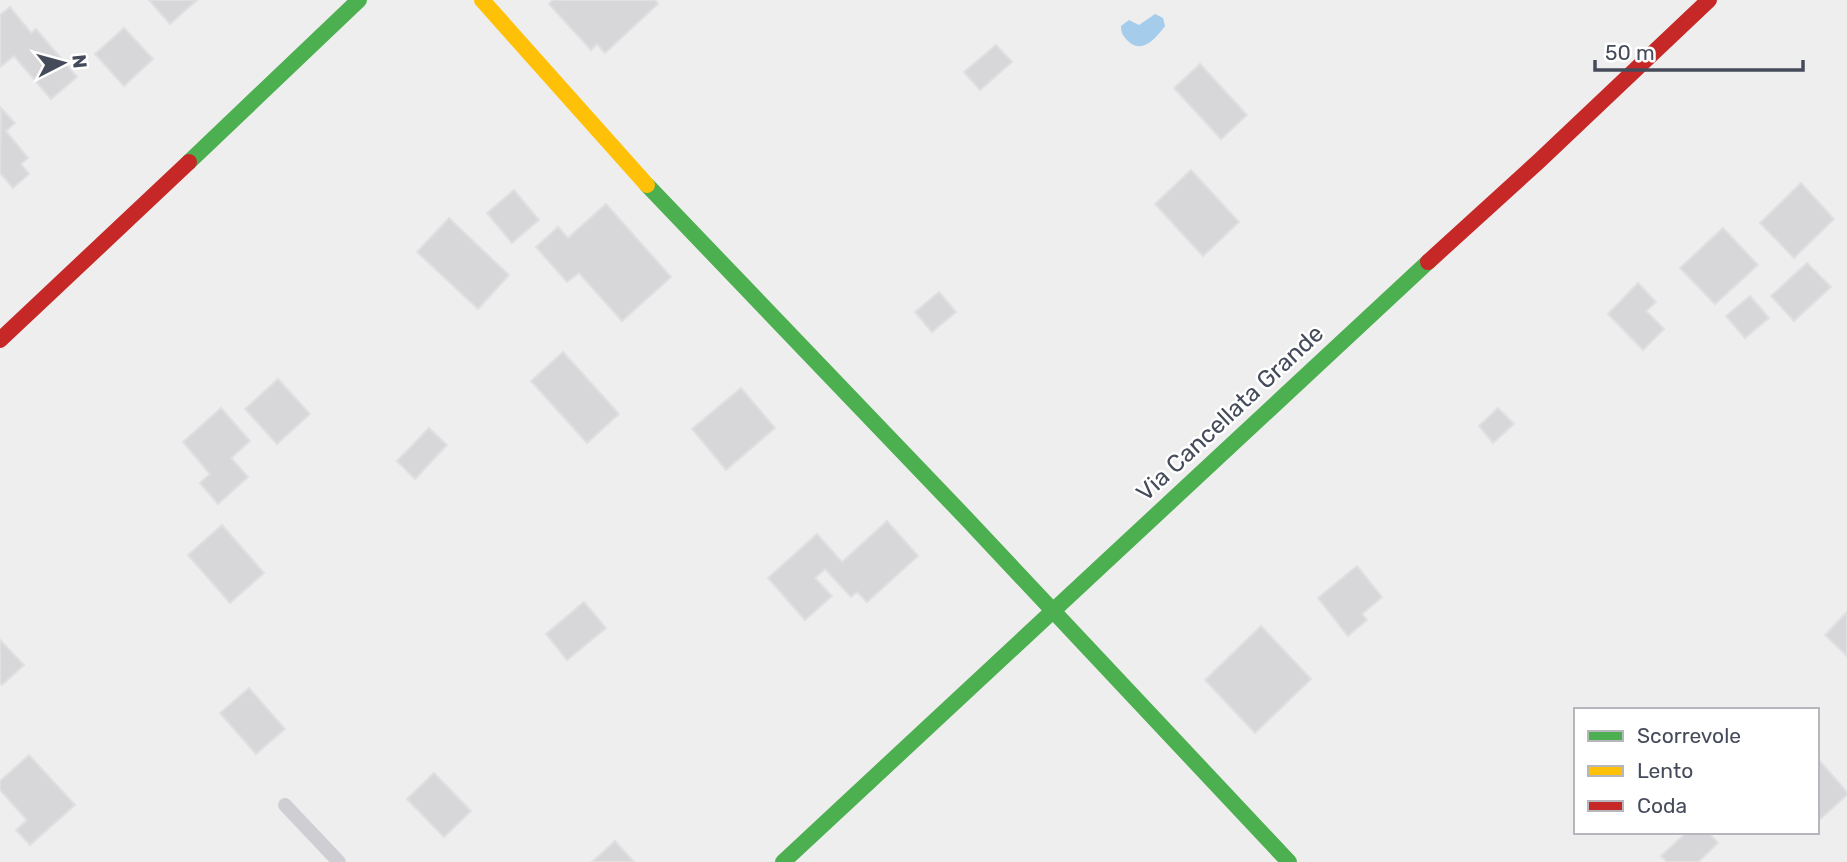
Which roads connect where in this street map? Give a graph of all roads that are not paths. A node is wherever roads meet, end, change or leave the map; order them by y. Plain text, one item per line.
1 (359, 0) edge
2 (482, 0) edge
3 (1709, 0) edge
4 (0, 340) edge
5 (1052, 611) junction
6 (285, 805) dead end
7 (339, 862) edge
8 (783, 862) edge
9 (1289, 862) edge

1 - 4 street
2 - 5 street
3 - 5 street, Via Cancellata Grande
5 - 8 street, Via Cancellata Grande
5 - 9 street
6 - 7 lane

